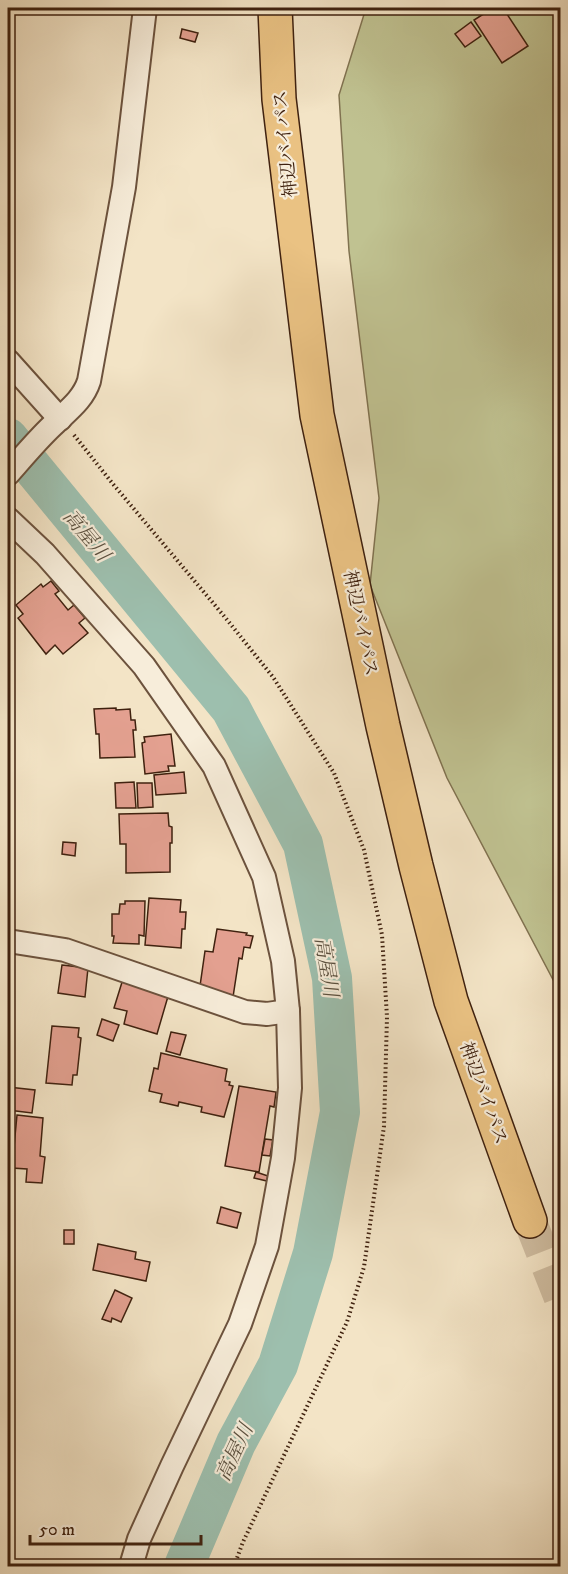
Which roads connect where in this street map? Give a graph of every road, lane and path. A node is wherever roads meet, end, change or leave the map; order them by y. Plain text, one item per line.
1 (145, 8) edge
2 (275, 8) edge
3 (8, 361) edge
4 (56, 422) junction
5 (8, 474) edge
6 (8, 519) edge
7 (8, 941) edge
8 (288, 1011) junction
9 (530, 1221) tunnel mouth
10 (132, 1566) edge

1 - 4 street
2 - 9 highway, 神辺バイパス
3 - 4 street
4 - 5 street
6 - 8 street
7 - 8 street
8 - 10 street

